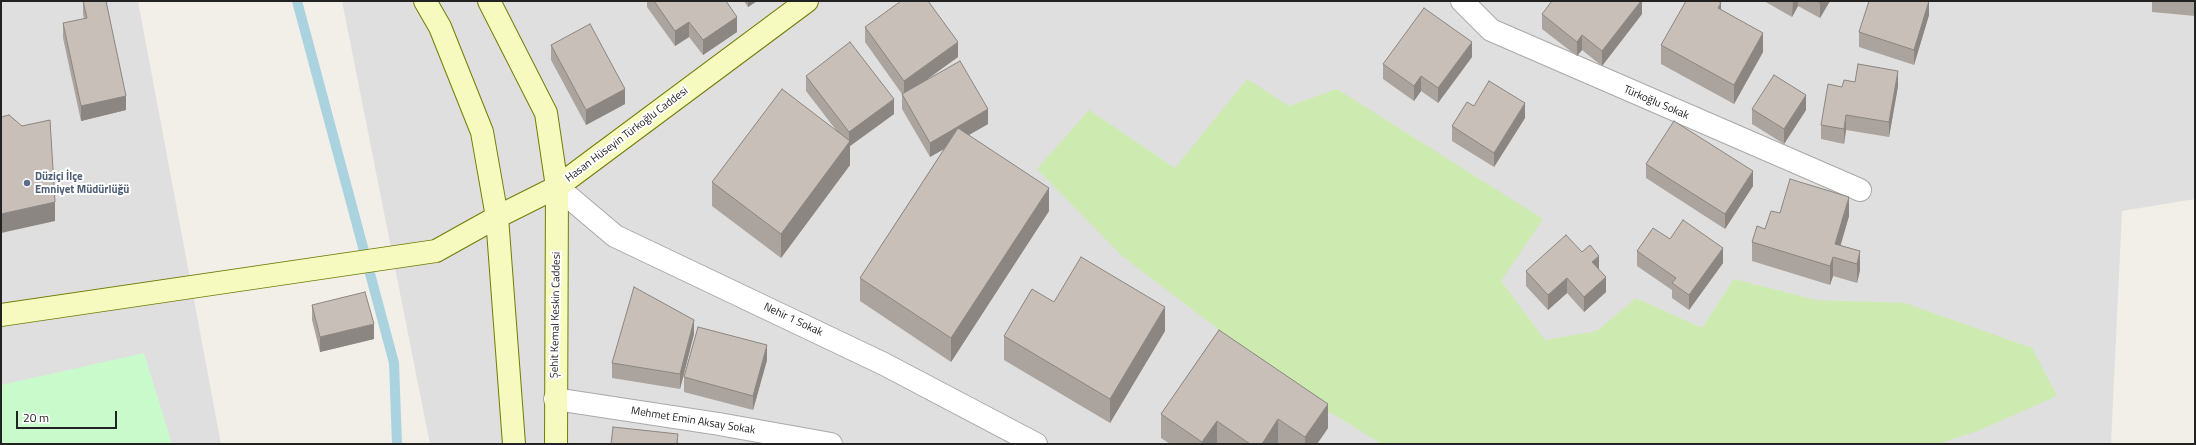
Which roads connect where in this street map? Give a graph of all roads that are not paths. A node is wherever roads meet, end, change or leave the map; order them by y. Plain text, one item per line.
1 (425, 1) edge
2 (489, 1) edge
3 (807, 1) edge
4 (1462, 1) edge
5 (557, 187) junction
6 (1860, 190) dead end
7 (497, 217) junction
8 (1, 315) edge
9 (555, 399) junction
10 (514, 444) edge
11 (556, 444) edge
12 (831, 444) edge
13 (1036, 444) edge

1 - 7 street
2 - 5 street, Şehit Kemal Keskin Caddesi
3 - 5 street, Hasan Hüseyin Türkoğlu Caddesi
4 - 6 street, Türkoğlu Sokak
5 - 7 street, Hasan Hüseyin Türkoğlu Caddesi
5 - 9 street, Şehit Kemal Keskin Caddesi
5 - 13 street, Nehir 1 Sokak
7 - 8 street, Hasan Hüseyin Türkoğlu Caddesi
7 - 10 street
9 - 11 street, Şehit Kemal Keskin Caddesi
9 - 12 street, Mehmet Emin Aksay Sokak

